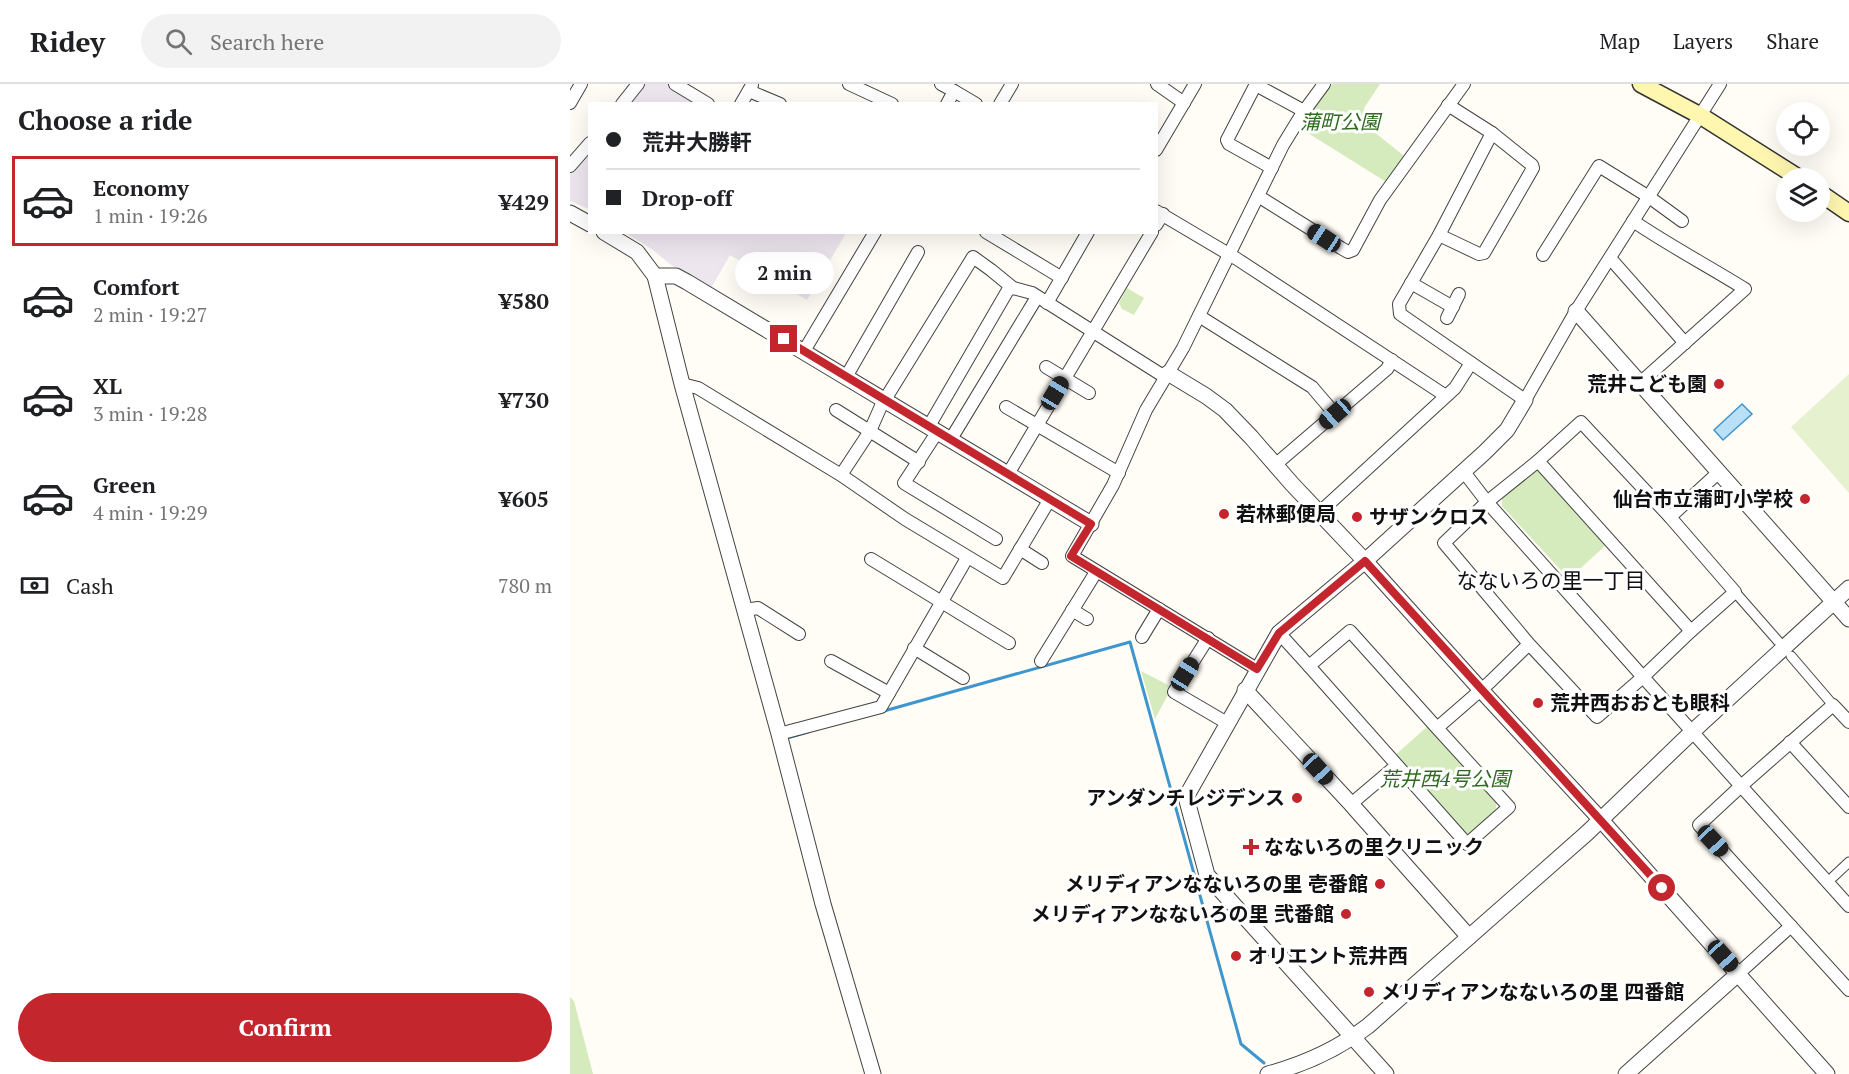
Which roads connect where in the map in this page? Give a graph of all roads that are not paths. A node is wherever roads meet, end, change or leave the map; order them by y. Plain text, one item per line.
1 (581, 84) edge
2 (638, 84) edge
3 (675, 84) edge
4 (849, 84) edge
5 (941, 84) edge
6 (1012, 84) edge
7 (1157, 84) edge
8 (1195, 84) edge
9 (1324, 84) edge
10 (1464, 84) edge
11 (1641, 84) edge
12 (1720, 84) edge
13 (1256, 85) edge
14 (751, 87) edge
15 (954, 91) junction
16 (624, 102) edge
17 (705, 102) edge
18 (742, 102) edge
19 (777, 102) edge
20 (888, 102) edge
21 (947, 102) edge
22 (972, 102) edge
23 (1001, 102) edge
24 (570, 103) edge
25 (1184, 103) junction
26 (1448, 105) junction
27 (1304, 111) junction
28 (1701, 116) junction
29 (1492, 133) junction
30 (588, 145) edge
31 (1158, 147) edge
32 (570, 166) edge
33 (1272, 168) junction
34 (1783, 168) edge
35 (1258, 196) junction
36 (1649, 197) junction
37 (1830, 200) edge
38 (570, 213) edge
39 (1849, 213) edge
40 (1159, 217) edge
41 (1633, 221) junction
42 (1682, 221) dead end
43 (588, 223) edge
44 (607, 234) edge
45 (873, 234) edge
46 (989, 234) edge
47 (1086, 234) edge
48 (1151, 234) edge
49 (1438, 235) junction
50 (918, 252) dead end
51 (1229, 255) junction
52 (1543, 255) dead end
53 (1610, 258) junction
54 (655, 276) junction
55 (1062, 278) junction
56 (1411, 283) junction
57 (1013, 288) junction
58 (1459, 294) dead end
59 (1042, 300) junction
60 (1576, 311) junction
61 (1199, 315) junction
62 (1092, 331) junction
63 (1685, 343) junction
64 (804, 351) junction
65 (1392, 360) junction
66 (1471, 363) junction
67 (1046, 367) dead end
68 (1166, 375) junction
69 (846, 377) junction
70 (1065, 378) junction
71 (1640, 383) junction
72 (682, 384) junction
73 (1089, 393) dead end
74 (1446, 396) junction
75 (885, 400) junction
76 (1525, 400) junction
77 (1006, 406) dead end
78 (836, 410) dead end
79 (1335, 414) junction
80 (1037, 424) junction
81 (934, 429) junction
82 (870, 431) junction
83 (951, 440) junction
84 (1538, 461) junction
85 (919, 462) junction
86 (1275, 465) junction
87 (1464, 472) junction
88 (1719, 472) junction
89 (1119, 473) junction
90 (1008, 474) junction
91 (841, 475) junction
92 (1050, 499) junction
93 (1487, 502) junction
94 (1319, 513) junction
95 (1670, 517) junction
96 (1091, 524) junction
97 (996, 539) dead end
98 (1020, 549) junction
99 (968, 558) junction
100 (871, 559) dead end
101 (1365, 561) junction
102 (1042, 563) dead end
103 (1096, 572) junction
104 (1849, 588) edge
105 (1735, 592) junction
106 (940, 602) junction
107 (1834, 602) junction
108 (1159, 609) junction
109 (751, 610) junction
110 (1072, 610) junction
111 (1087, 619) dead end
112 (1849, 619) edge
113 (1692, 631) junction
114 (1279, 633) junction
115 (800, 634) dead end
116 (1142, 637) dead end
117 (1208, 638) junction
118 (1778, 641) dead end
119 (1009, 644) dead end
120 (1529, 644) junction
121 (914, 648) junction
122 (1791, 656) dead end
123 (831, 661) dead end
124 (1041, 661) dead end
125 (1309, 666) junction
126 (1257, 669) junction
127 (1643, 677) junction
128 (963, 678) dead end
129 (1245, 690) junction
130 (1480, 690) junction
131 (889, 693) junction
132 (1833, 705) junction
133 (1849, 722) edge
134 (1227, 723) junction
135 (1437, 728) junction
136 (1692, 732) junction
137 (779, 734) junction
138 (1790, 742) junction
139 (1396, 766) junction
140 (1741, 786) junction
141 (1351, 804) junction
142 (1849, 807) edge
143 (1601, 820) junction
144 (1849, 862) edge
145 (1833, 877) dead end
146 (1849, 906) edge
147 (1791, 926) junction
148 (1469, 937) junction
149 (1738, 973) junction
150 (1849, 990) edge
151 (1353, 1037) junction
152 (873, 1074) edge
153 (1268, 1074) edge
154 (1386, 1074) edge
155 (1626, 1074) edge
156 (1827, 1074) edge

1 - 24 street
2 - 16 street
3 - 17 street
4 - 20 street
5 - 15 street
6 - 23 street
7 - 25 street
8 - 25 street
9 - 27 street
10 - 26 street
11 - 28 main road
12 - 28 street
13 - 27 street
13 - 33 street
14 - 18 street
14 - 19 street
15 - 21 street
15 - 22 street
25 - 31 street
26 - 29 street
26 - 35 street
27 - 33 street
28 - 34 main road
28 - 36 street
29 - 49 street
29 - 49 street
30 - 32 street
33 - 35 street
35 - 51 street
36 - 41 street
36 - 42 street
36 - 52 street
37 - 39 main road
38 - 43 street
40 - 51 street
41 - 53 street
41 - 63 street
44 - 54 street
45 - 64 street
46 - 55 street
47 - 55 street
48 - 62 street
49 - 56 street
50 - 69 street
51 - 61 street
51 - 65 street
53 - 60 street
53 - 63 street
54 - 64 street
54 - 72 street
55 - 59 street
56 - 58 street
56 - 66 street
57 - 59 street
57 - 75 street
57 - 81 street
59 - 62 street
59 - 83 street
60 - 71 street
60 - 76 street
61 - 68 street
61 - 79 street
62 - 68 street
62 - 70 street
63 - 71 street
64 - 69 street
65 - 74 street
65 - 79 street
66 - 74 street
66 - 76 street
67 - 70 street
68 - 86 street
68 - 89 street
69 - 75 street
70 - 73 street
70 - 80 street
71 - 88 street
72 - 91 street
72 - 109 street
74 - 94 street
75 - 81 street
75 - 82 street
76 - 87 street
77 - 80 street
78 - 82 street
79 - 86 street
80 - 89 street
80 - 90 street
81 - 83 street
81 - 85 street
82 - 85 street
82 - 91 street
83 - 90 street
84 - 93 street
84 - 95 street
84 - 113 street
85 - 97 street
86 - 94 street
87 - 93 street
87 - 101 street
88 - 95 street
88 - 107 street
89 - 96 street
90 - 92 street
91 - 99 street
92 - 96 street
92 - 98 street
93 - 120 street
93 - 127 street
94 - 101 street
95 - 105 street
96 - 103 street
98 - 99 street
98 - 102 street
99 - 106 street
100 - 106 street
101 - 114 street
101 - 130 street
103 - 108 street
103 - 110 street
104 - 107 street
105 - 113 street
105 - 118 street
106 - 119 street
106 - 121 street
107 - 112 street
107 - 136 street
108 - 116 street
108 - 117 street
109 - 115 street
109 - 137 street
110 - 111 street
110 - 124 street
113 - 127 street
114 - 125 street
114 - 126 street
117 - 126 street
117 - 134 street
120 - 127 street
120 - 130 street
121 - 128 street
121 - 131 street
122 - 132 street
123 - 131 street
125 - 135 street
125 - 139 street
126 - 129 street
127 - 136 street
129 - 134 street
129 - 141 street
130 - 135 street
130 - 143 street
131 - 137 street
132 - 133 street
132 - 138 street
134 - 151 street
135 - 139 street
136 - 140 street
136 - 143 street
137 - 152 street
138 - 140 street
138 - 142 street
139 - 141 street
140 - 146 street
140 - 147 street
141 - 148 street
143 - 148 street
143 - 149 street
144 - 145 street
147 - 149 street
147 - 150 street
148 - 151 street
149 - 155 street
149 - 156 street
151 - 153 street
151 - 154 street

